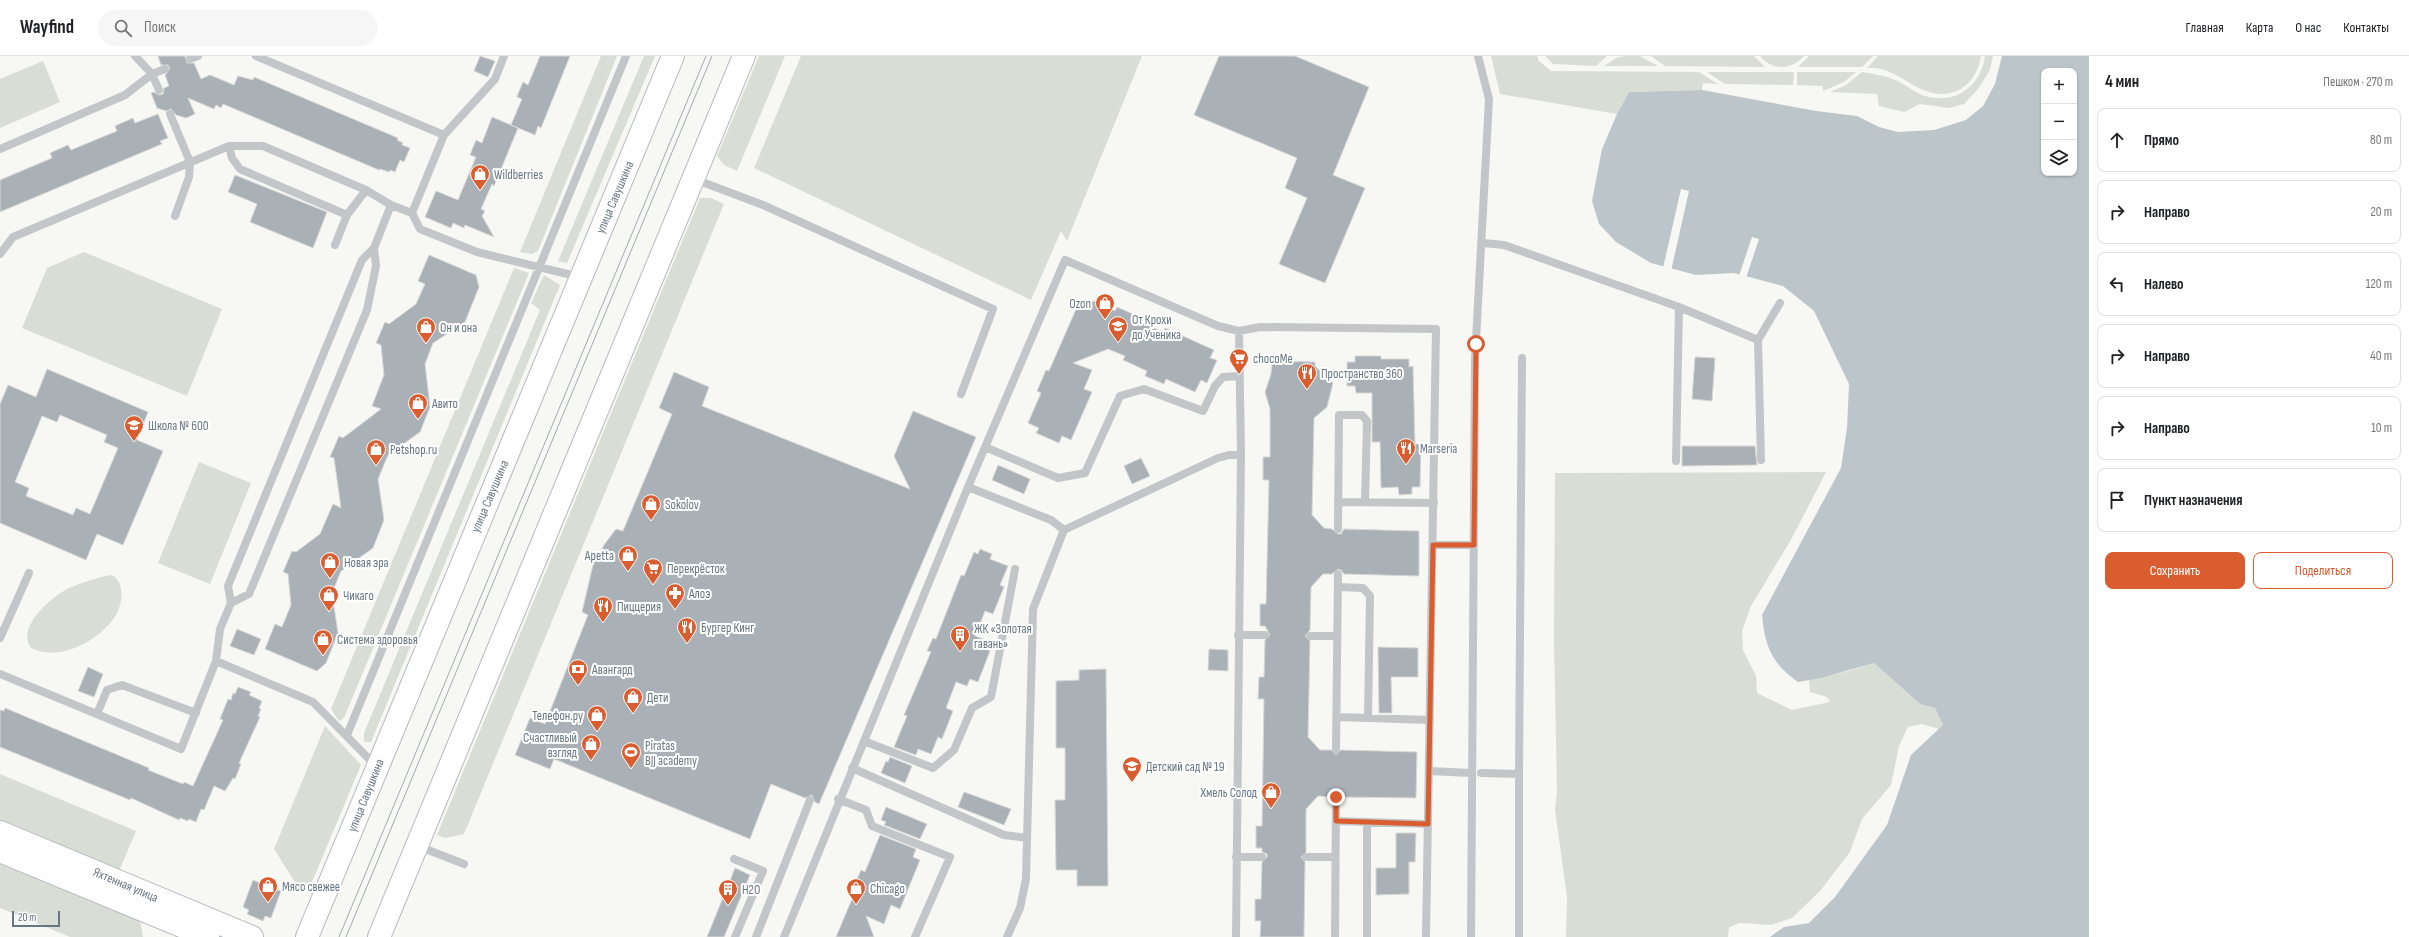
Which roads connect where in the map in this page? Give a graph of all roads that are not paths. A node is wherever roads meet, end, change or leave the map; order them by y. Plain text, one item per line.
1 (135, 56) edge
2 (198, 56) edge
3 (256, 56) edge
4 (504, 56) edge
5 (626, 56) edge
6 (673, 56) edge
7 (744, 56) edge
8 (1478, 56) edge
9 (190, 59) dead end
10 (165, 69) dead end
11 (152, 74) junction
12 (159, 90) dead end
13 (170, 114) dead end
14 (444, 135) junction
15 (229, 146) junction
16 (0, 149) edge
17 (190, 162) junction
18 (693, 179) junction
19 (366, 190) junction
20 (391, 205) junction
21 (412, 213) junction
22 (347, 215) junction
23 (175, 216) dead end
24 (1483, 242) junction
25 (335, 245) dead end
26 (374, 248) junction
27 (0, 254) edge
28 (540, 266) junction
29 (581, 278) junction
30 (1780, 303) dead end
31 (1679, 307) junction
32 (1239, 331) junction
33 (1758, 340) junction
34 (1522, 358) dead end
35 (1240, 376) junction
36 (961, 394) dead end
37 (985, 446) junction
38 (1241, 455) junction
39 (1761, 460) dead end
40 (1676, 462) dead end
41 (968, 487) junction
42 (1338, 502) junction
43 (1365, 502) junction
44 (1434, 503) junction
45 (1338, 529) dead end
46 (1064, 530) junction
47 (1433, 545) junction
48 (1474, 545) junction
49 (1015, 569) dead end
50 (29, 573) dead end
51 (1338, 574) dead end
52 (1338, 587) junction
53 (231, 603) junction
54 (1238, 635) junction
55 (1265, 635) dead end
56 (1310, 636) dead end
57 (1337, 636) junction
58 (0, 638) edge
59 (216, 661) junction
60 (0, 674) edge
61 (196, 713) junction
62 (97, 714) junction
63 (1337, 717) junction
64 (1368, 718) junction
65 (1430, 720) junction
66 (347, 735) junction
67 (864, 741) junction
68 (1336, 750) dead end
69 (377, 766) junction
70 (852, 768) junction
71 (1429, 771) junction
72 (1471, 773) junction
73 (1482, 773) dead end
74 (1519, 774) junction
75 (1336, 797) dead end
76 (838, 799) junction
77 (810, 800) dead end
78 (1336, 821) junction
79 (1367, 822) junction
80 (1428, 824) junction
81 (0, 832) edge
82 (1027, 838) junction
83 (417, 845) junction
84 (0, 851) edge
85 (1236, 857) junction
86 (1262, 857) dead end
87 (1306, 857) dead end
88 (1335, 857) junction
89 (734, 859) dead end
90 (464, 864) dead end
91 (184, 932) edge
92 (208, 937) edge
93 (252, 937) edge
94 (307, 937) edge
95 (379, 937) edge
96 (735, 937) edge
97 (756, 937) edge
98 (784, 937) edge
99 (915, 937) edge
100 (1008, 937) edge
101 (1236, 937) edge
102 (1335, 937) edge
103 (1367, 937) edge
104 (1426, 937) edge
105 (1471, 937) edge
106 (1519, 937) edge

1 - 11 lane
2 - 9 lane
3 - 14 lane
4 - 14 lane
5 - 28 lane
6 - 29 main road, улица Савушкина
7 - 18 main road
8 - 24 lane
10 - 11 lane
11 - 12 lane
11 - 16 lane
13 - 17 lane
14 - 21 lane
15 - 17 lane
15 - 19 lane
15 - 22 lane
17 - 23 lane
17 - 27 lane
18 - 36 lane
18 - 83 main road
19 - 20 lane
19 - 22 lane
20 - 21 lane
20 - 26 lane
21 - 28 lane
22 - 25 lane
24 - 31 lane
24 - 48 lane
26 - 53 lane
26 - 53 lane
28 - 29 lane
28 - 66 lane
29 - 69 main road, улица Савушкина
30 - 33 lane
31 - 33 lane
31 - 40 lane
32 - 35 lane
32 - 37 lane
32 - 44 lane
33 - 39 lane
34 - 74 lane
35 - 37 lane
35 - 38 lane
37 - 41 lane
38 - 46 lane
38 - 54 lane
41 - 46 lane
41 - 67 lane
42 - 43 lane
42 - 43 lane
42 - 45 lane
43 - 44 lane
44 - 47 lane
46 - 82 lane
47 - 48 lane
47 - 65 lane
48 - 72 lane
49 - 67 lane
50 - 58 lane
51 - 52 lane
52 - 57 lane
52 - 64 lane
53 - 59 lane
54 - 55 lane
54 - 85 lane
56 - 57 lane
57 - 63 lane
59 - 61 lane
59 - 66 lane
60 - 62 lane
61 - 62 lane
61 - 62 lane
63 - 64 lane
63 - 68 lane
64 - 65 lane
65 - 71 lane
66 - 69 lane
67 - 70 lane
69 - 94 main road, улица Савушкина
70 - 76 lane
70 - 82 lane
71 - 72 lane
71 - 80 lane
72 - 105 lane
73 - 74 lane
74 - 106 lane
75 - 78 lane
76 - 98 lane
76 - 99 lane
77 - 97 lane
78 - 79 lane
78 - 88 lane
79 - 80 lane
79 - 103 lane
80 - 104 lane
81 - 93 main road, Яхтенная улица
82 - 100 lane
83 - 90 lane
83 - 95 main road
84 - 91 main road, Яхтенная улица
85 - 86 lane
85 - 101 lane
87 - 88 lane
88 - 102 lane
89 - 96 lane
91 - 92 main road, Яхтенная улица

